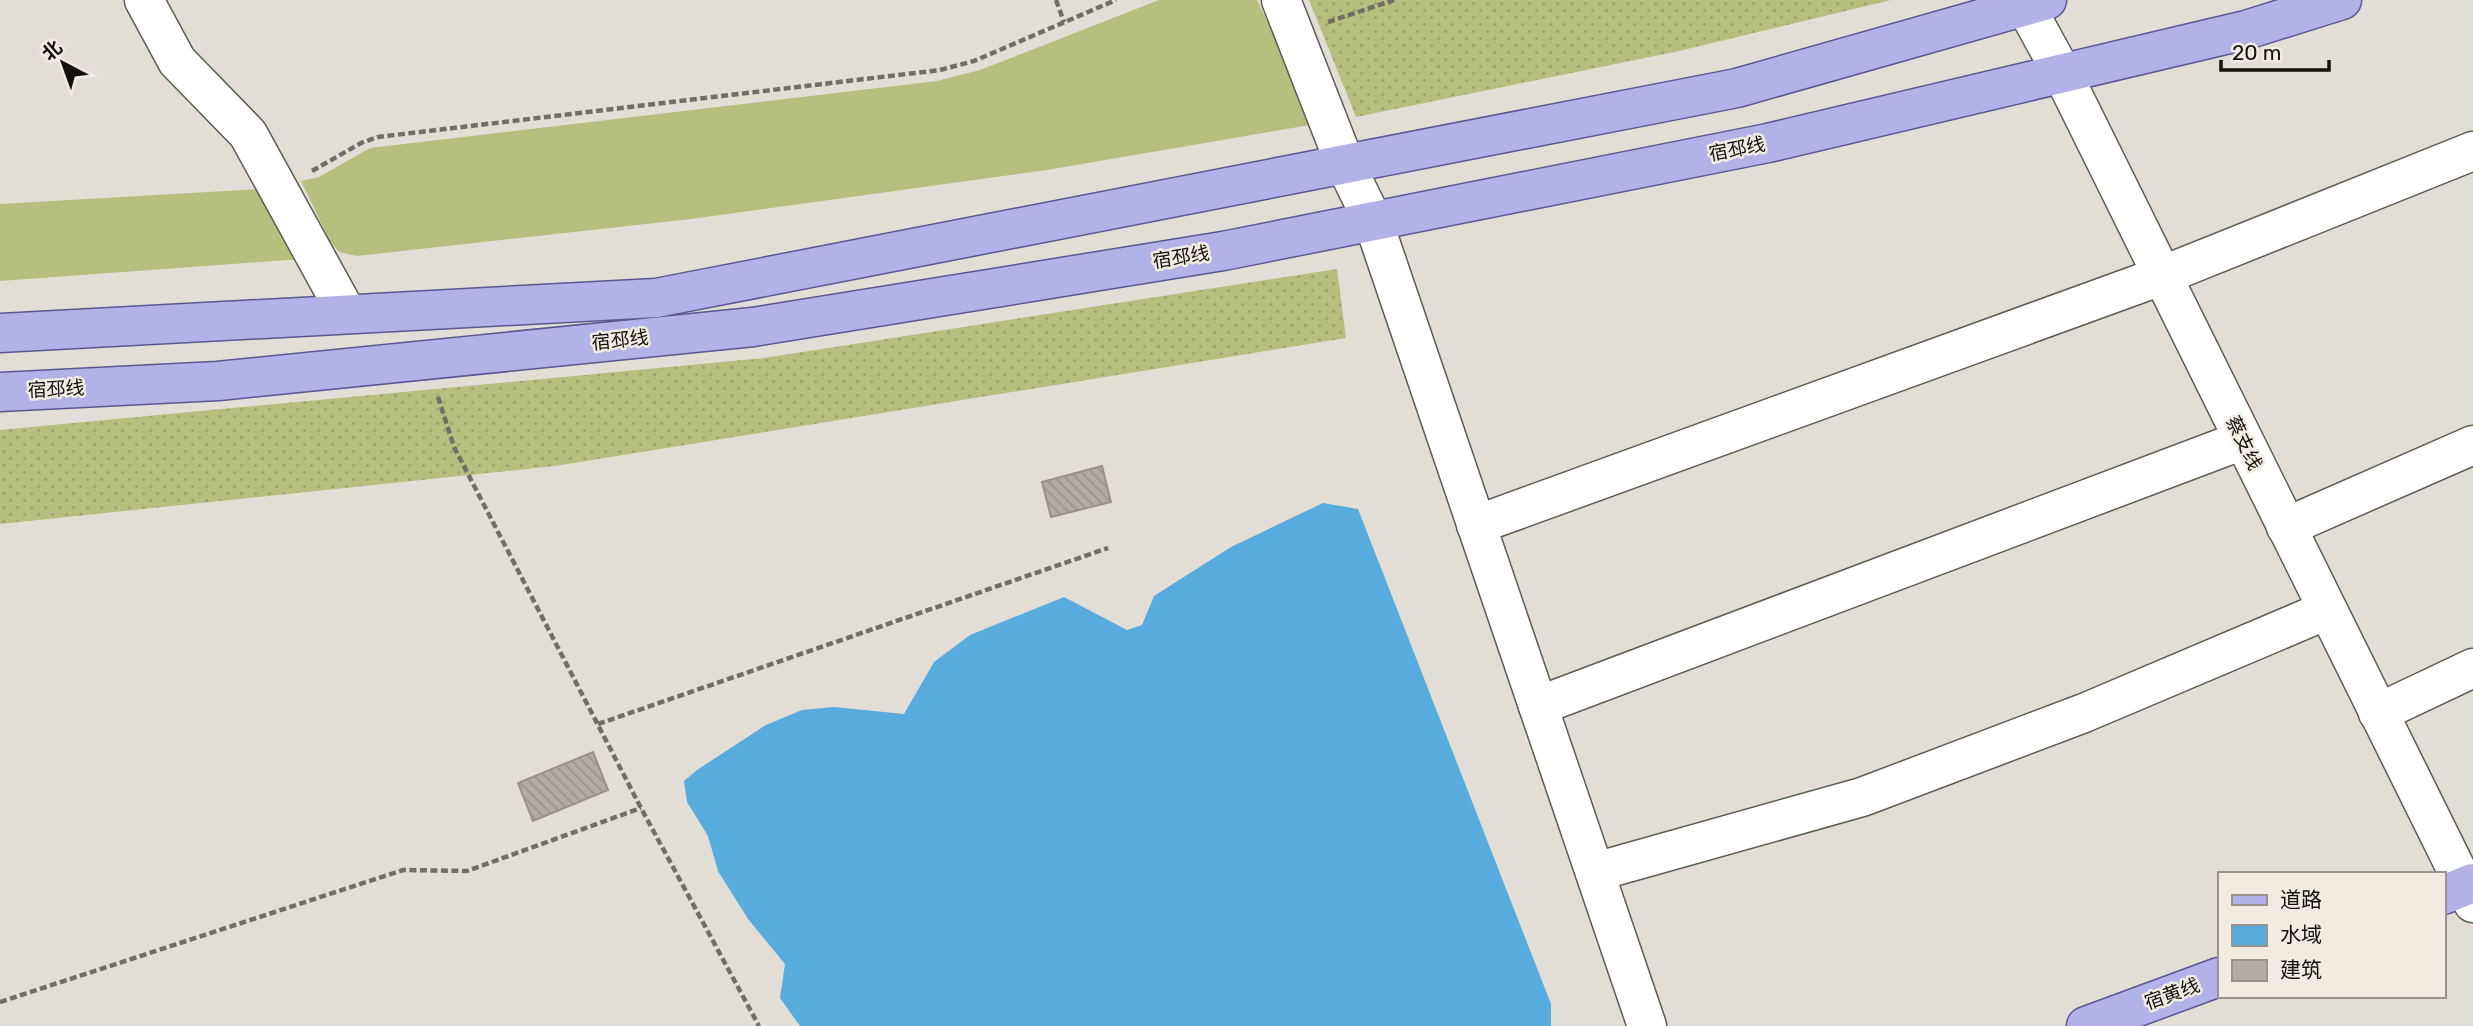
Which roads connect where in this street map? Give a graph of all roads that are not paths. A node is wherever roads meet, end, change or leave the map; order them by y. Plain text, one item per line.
1 (144, 0) edge
2 (2342, 0) edge
3 (2032, 2) edge
4 (1287, 16) edge
5 (2062, 74) junction
6 (2473, 151) edge
7 (1345, 164) junction
8 (1373, 221) junction
9 (2161, 276) junction
10 (347, 314) junction
11 (0, 333) edge
12 (0, 392) edge
13 (2243, 440) junction
14 (2473, 445) edge
15 (1476, 525) junction
16 (2286, 527) junction
17 (2327, 610) junction
18 (2473, 668) edge
19 (1538, 706) junction
20 (2378, 713) junction
21 (1595, 872) junction
22 (2463, 892) edge
23 (2218, 977) edge
24 (1647, 1026) edge
25 (2086, 1026) edge

1 - 10 street
2 - 5 main road, 宿邳线
3 - 5 street, 蔡支线
3 - 7 main road, 宿邳线
4 - 7 street
5 - 8 main road, 宿邳线
5 - 9 street, 蔡支线
6 - 9 street
7 - 8 street
7 - 10 main road, 宿邳线
8 - 12 main road, 宿邳线
8 - 15 street
9 - 13 street, 蔡支线
9 - 15 street
10 - 11 main road, 宿邳线
13 - 16 street, 蔡支线
13 - 19 street
14 - 16 street
15 - 19 street
16 - 17 street, 蔡支线
17 - 20 street, 蔡支线
17 - 21 street
18 - 20 street
19 - 21 street
20 - 22 street, 蔡支线
21 - 24 street
23 - 25 main road, 宿黄线

